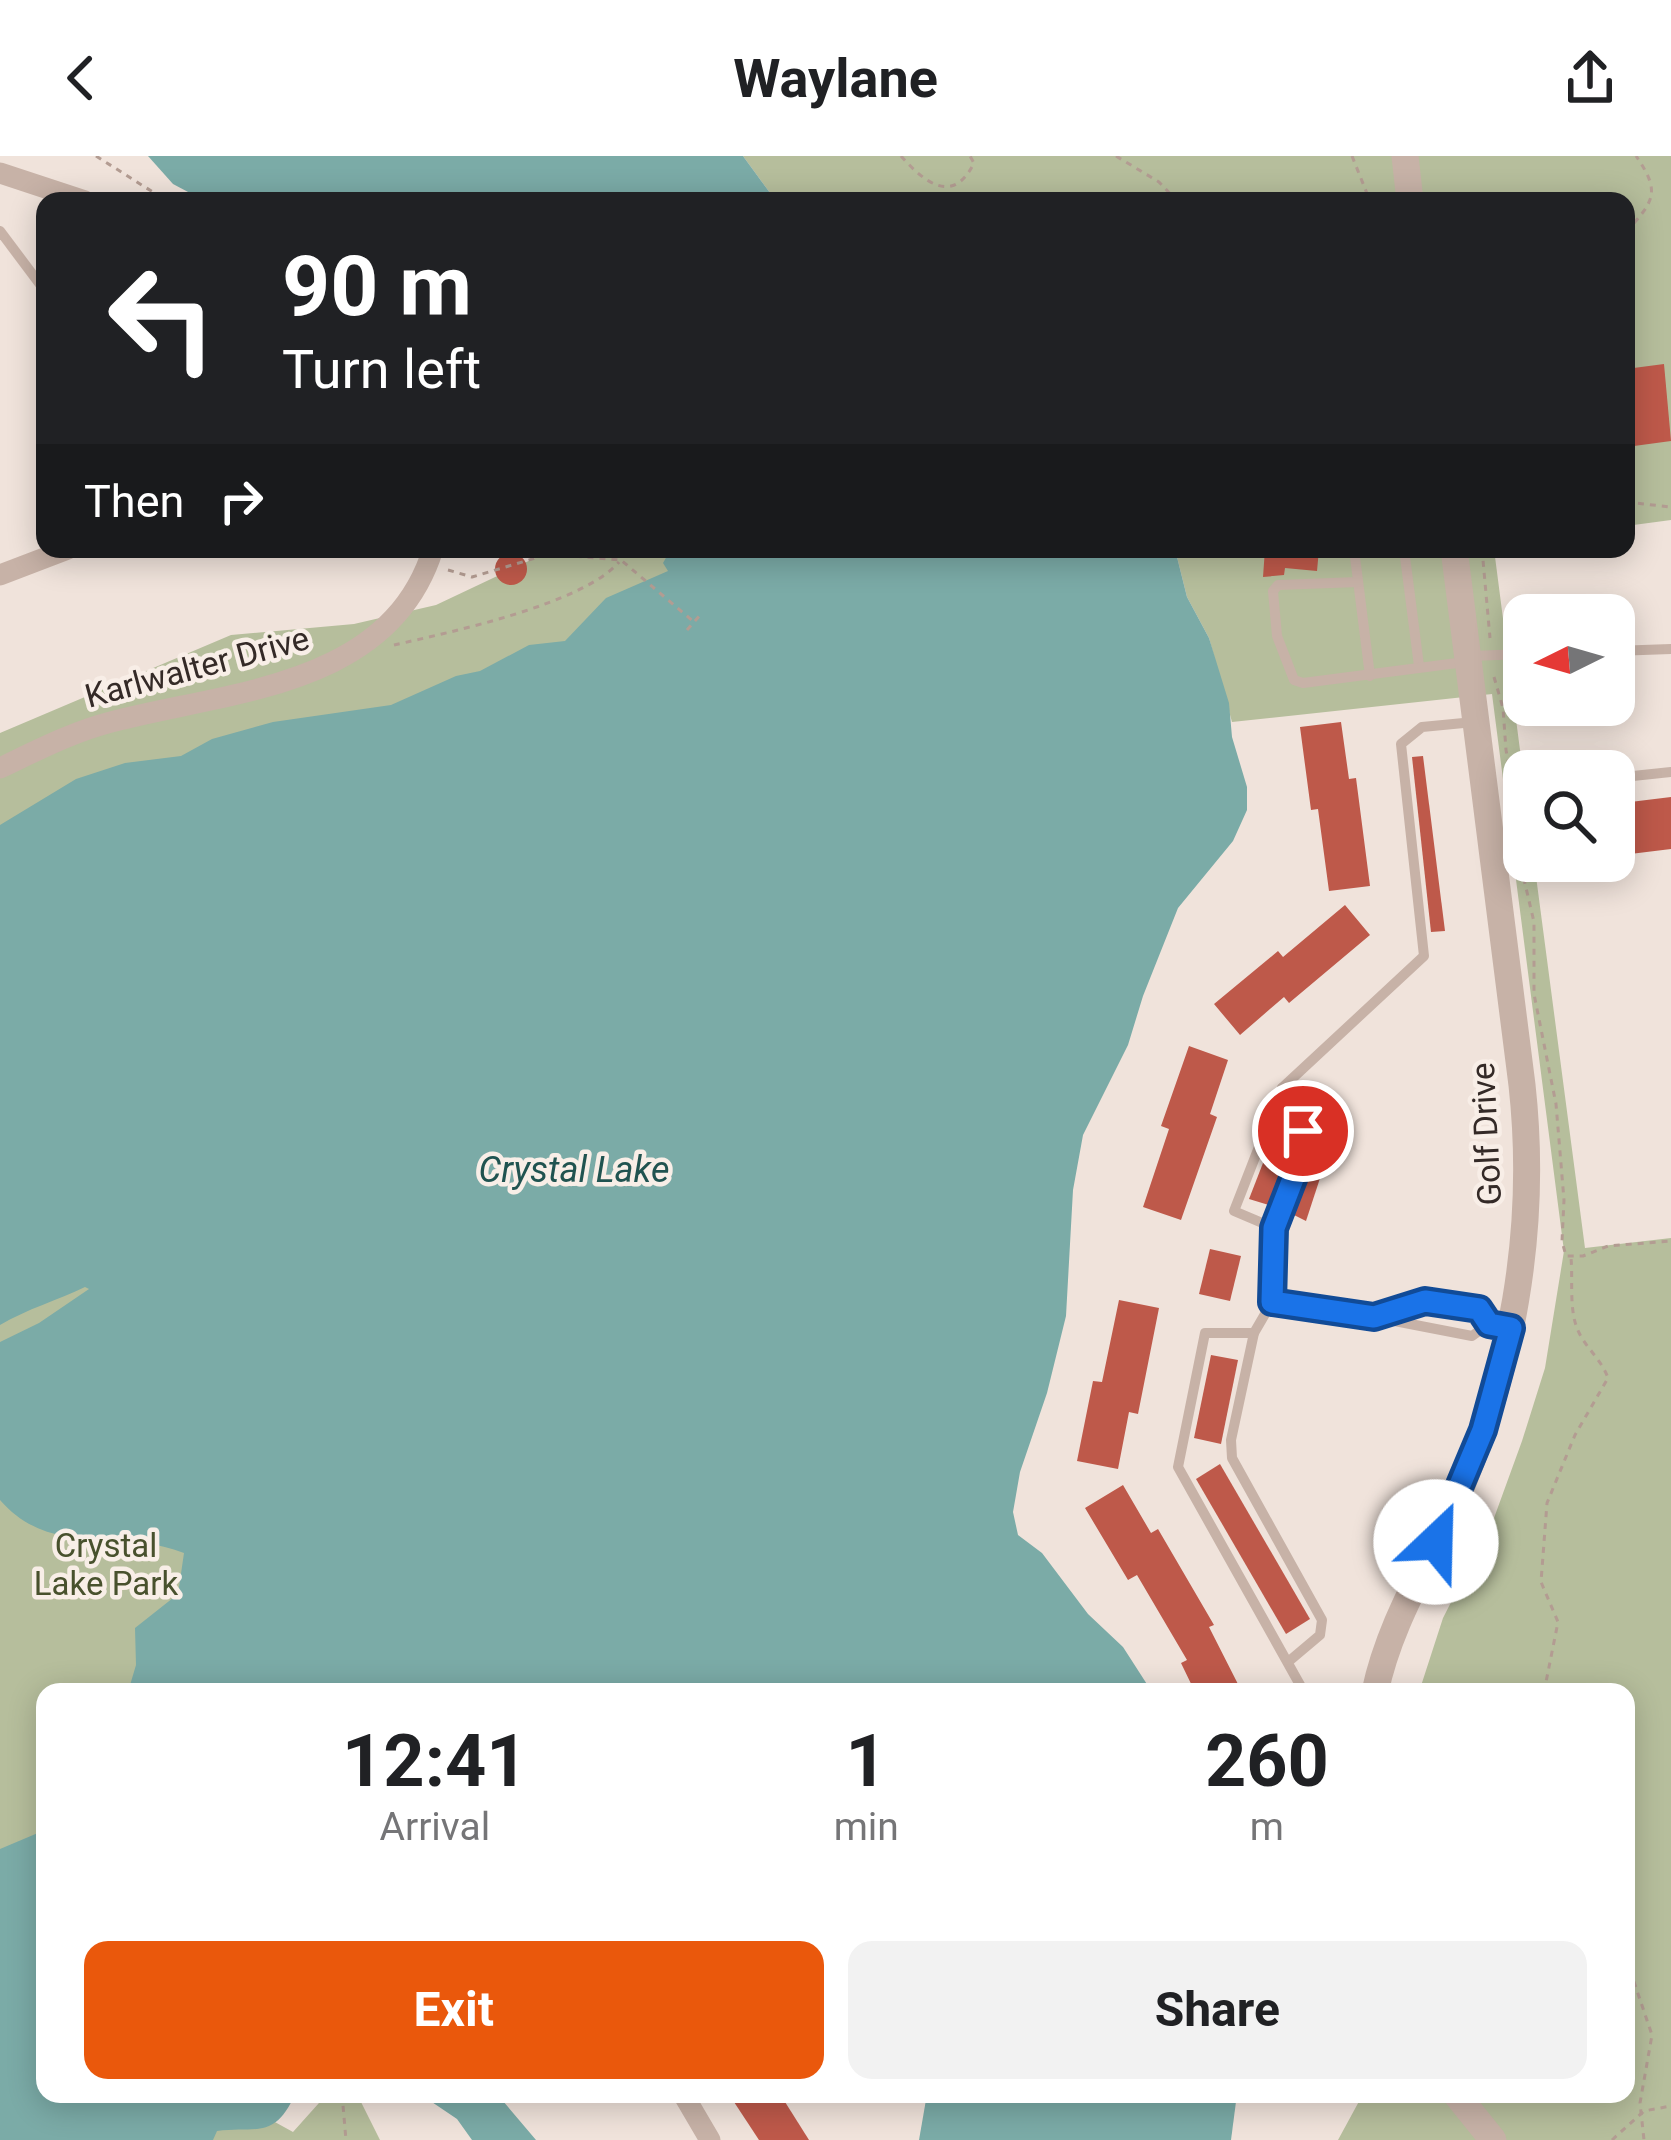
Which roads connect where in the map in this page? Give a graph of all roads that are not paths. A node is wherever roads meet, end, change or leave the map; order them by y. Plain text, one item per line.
1 (1405, 156) edge
2 (0, 173) edge
3 (58, 192) edge
4 (1409, 192) edge
5 (0, 230) edge
6 (36, 279) edge
7 (44, 558) edge
8 (429, 558) edge
9 (1355, 558) edge
10 (1405, 558) edge
11 (1456, 558) edge
12 (0, 575) edge
13 (1358, 582) junction
14 (1671, 649) edge
15 (1635, 650) edge
16 (1503, 655) edge
17 (1480, 657) junction
18 (1419, 667) junction
19 (1370, 676) junction
20 (1476, 722) junction
21 (0, 768) edge
22 (1671, 772) edge
23 (1635, 776) edge
24 (1282, 1088) junction
25 (1274, 1228) junction
26 (1272, 1302) junction
27 (1374, 1317) junction
28 (1500, 1326) junction
29 (1254, 1333) junction
30 (1288, 1662) junction
31 (1299, 1683) edge
32 (1378, 1683) edge
33 (688, 2103) edge
34 (1463, 2103) edge
35 (710, 2140) edge
36 (1493, 2140) edge

1 - 4 street
2 - 3 street
5 - 6 lane
7 - 12 street
8 - 21 street, Karlwalter Drive
9 - 13 lane
10 - 18 lane
11 - 17 street, Golf Drive
13 - 19 lane
13 - 19 lane
14 - 15 lane
16 - 17 lane
17 - 18 lane
17 - 20 street, Golf Drive
18 - 19 lane
20 - 24 lane
20 - 28 street, Golf Drive
22 - 23 lane
24 - 25 lane
24 - 25 lane
25 - 26 lane
26 - 27 lane
26 - 29 lane
27 - 28 lane
27 - 28 lane
28 - 32 street, Golf Drive
29 - 30 lane
29 - 30 lane
30 - 31 lane
33 - 35 street
34 - 36 street

